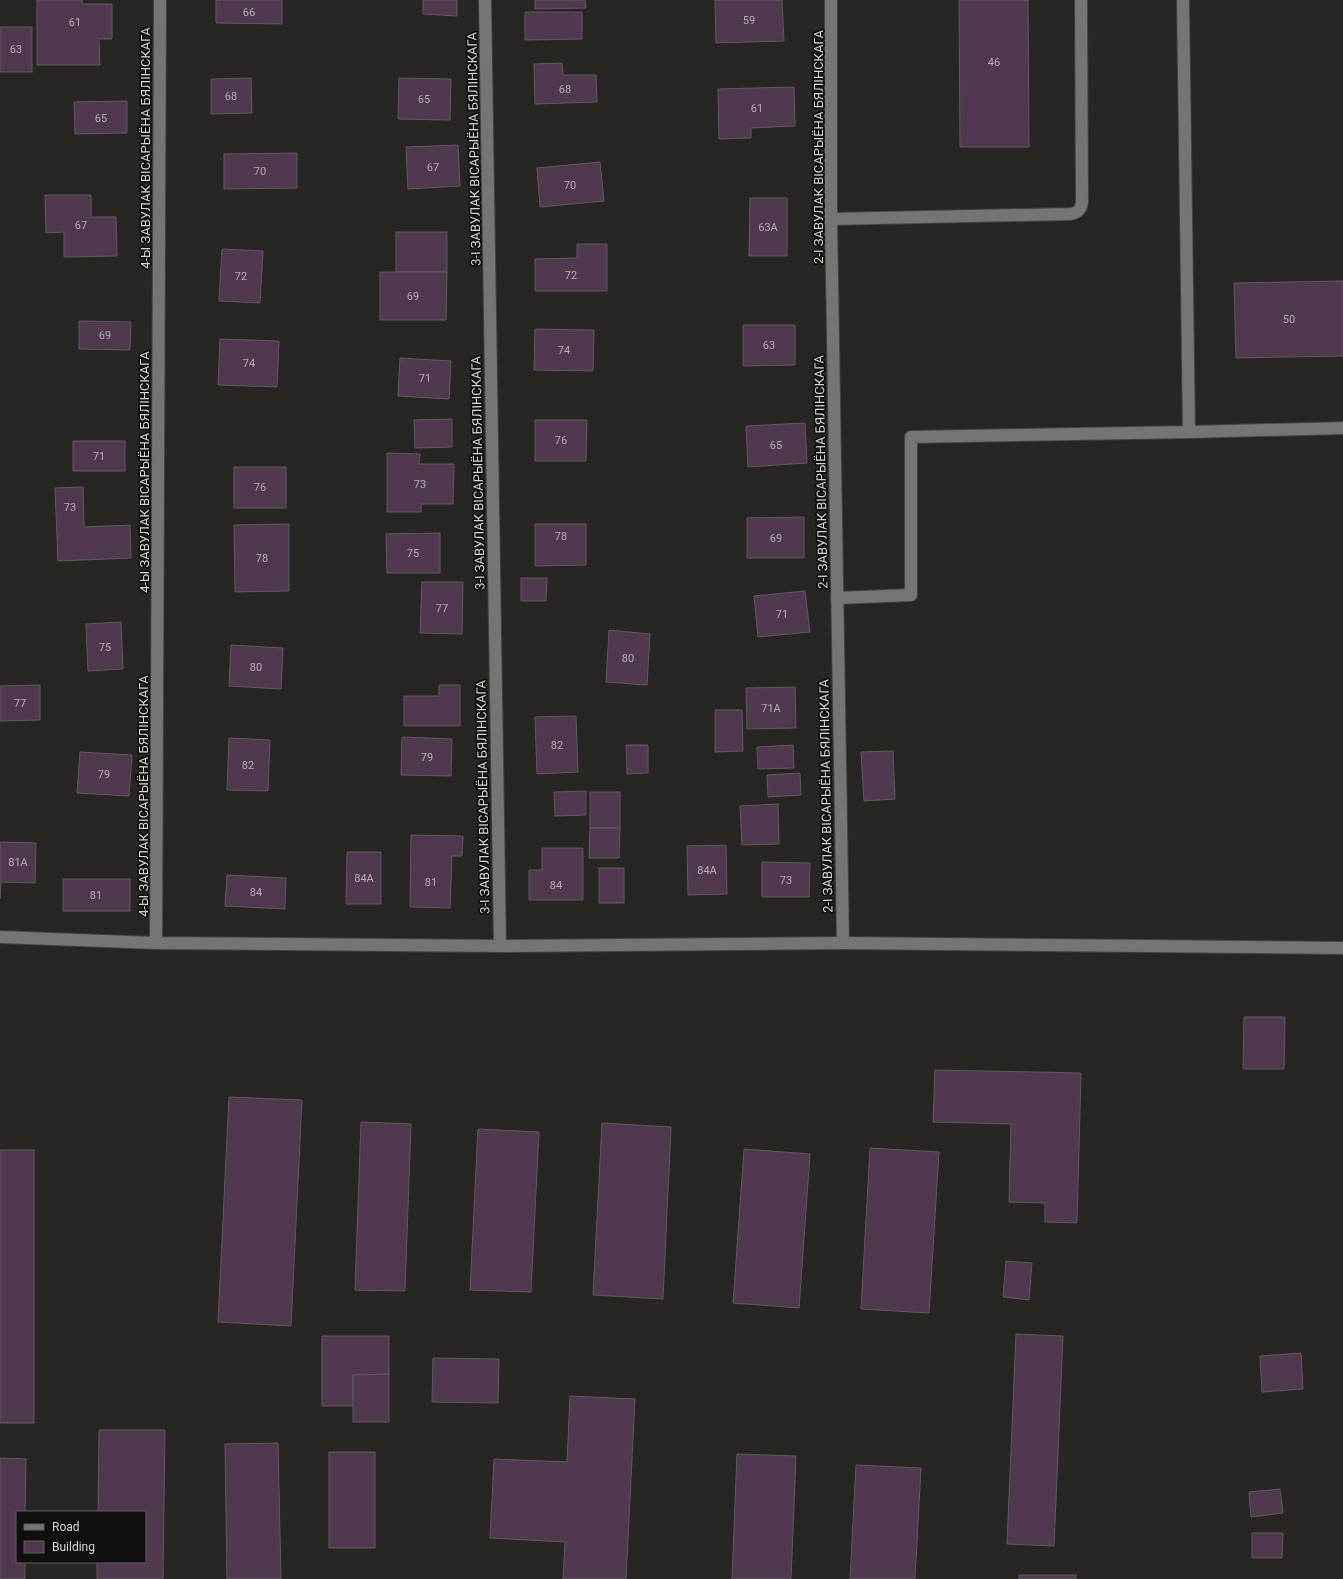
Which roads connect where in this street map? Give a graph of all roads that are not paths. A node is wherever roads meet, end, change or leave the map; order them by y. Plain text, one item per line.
1 (160, 0) edge
2 (485, 0) edge
3 (832, 0) edge
4 (1081, 0) edge
5 (1182, 0) edge
6 (831, 218) junction
7 (1343, 428) edge
8 (1189, 432) junction
9 (837, 598) junction
10 (0, 937) edge
11 (156, 943) junction
12 (843, 943) junction
13 (500, 946) junction
14 (1343, 948) edge

1 - 11 street, 4-Ы ЗАВУЛАК ВІСАРЫЁНА БЯЛІНСКАГА
2 - 13 street, 3-І ЗАВУЛАК ВІСАРЫЁНА БЯЛІНСКАГА
3 - 6 street, 2-І ЗАВУЛАК ВІСАРЫЁНА БЯЛІНСКАГА
4 - 6 street
5 - 8 street
6 - 9 street, 2-І ЗАВУЛАК ВІСАРЫЁНА БЯЛІНСКАГА
7 - 8 street
8 - 9 street
9 - 12 street, 2-І ЗАВУЛАК ВІСАРЫЁНА БЯЛІНСКАГА
10 - 11 street
11 - 13 street
12 - 13 street
12 - 14 street

